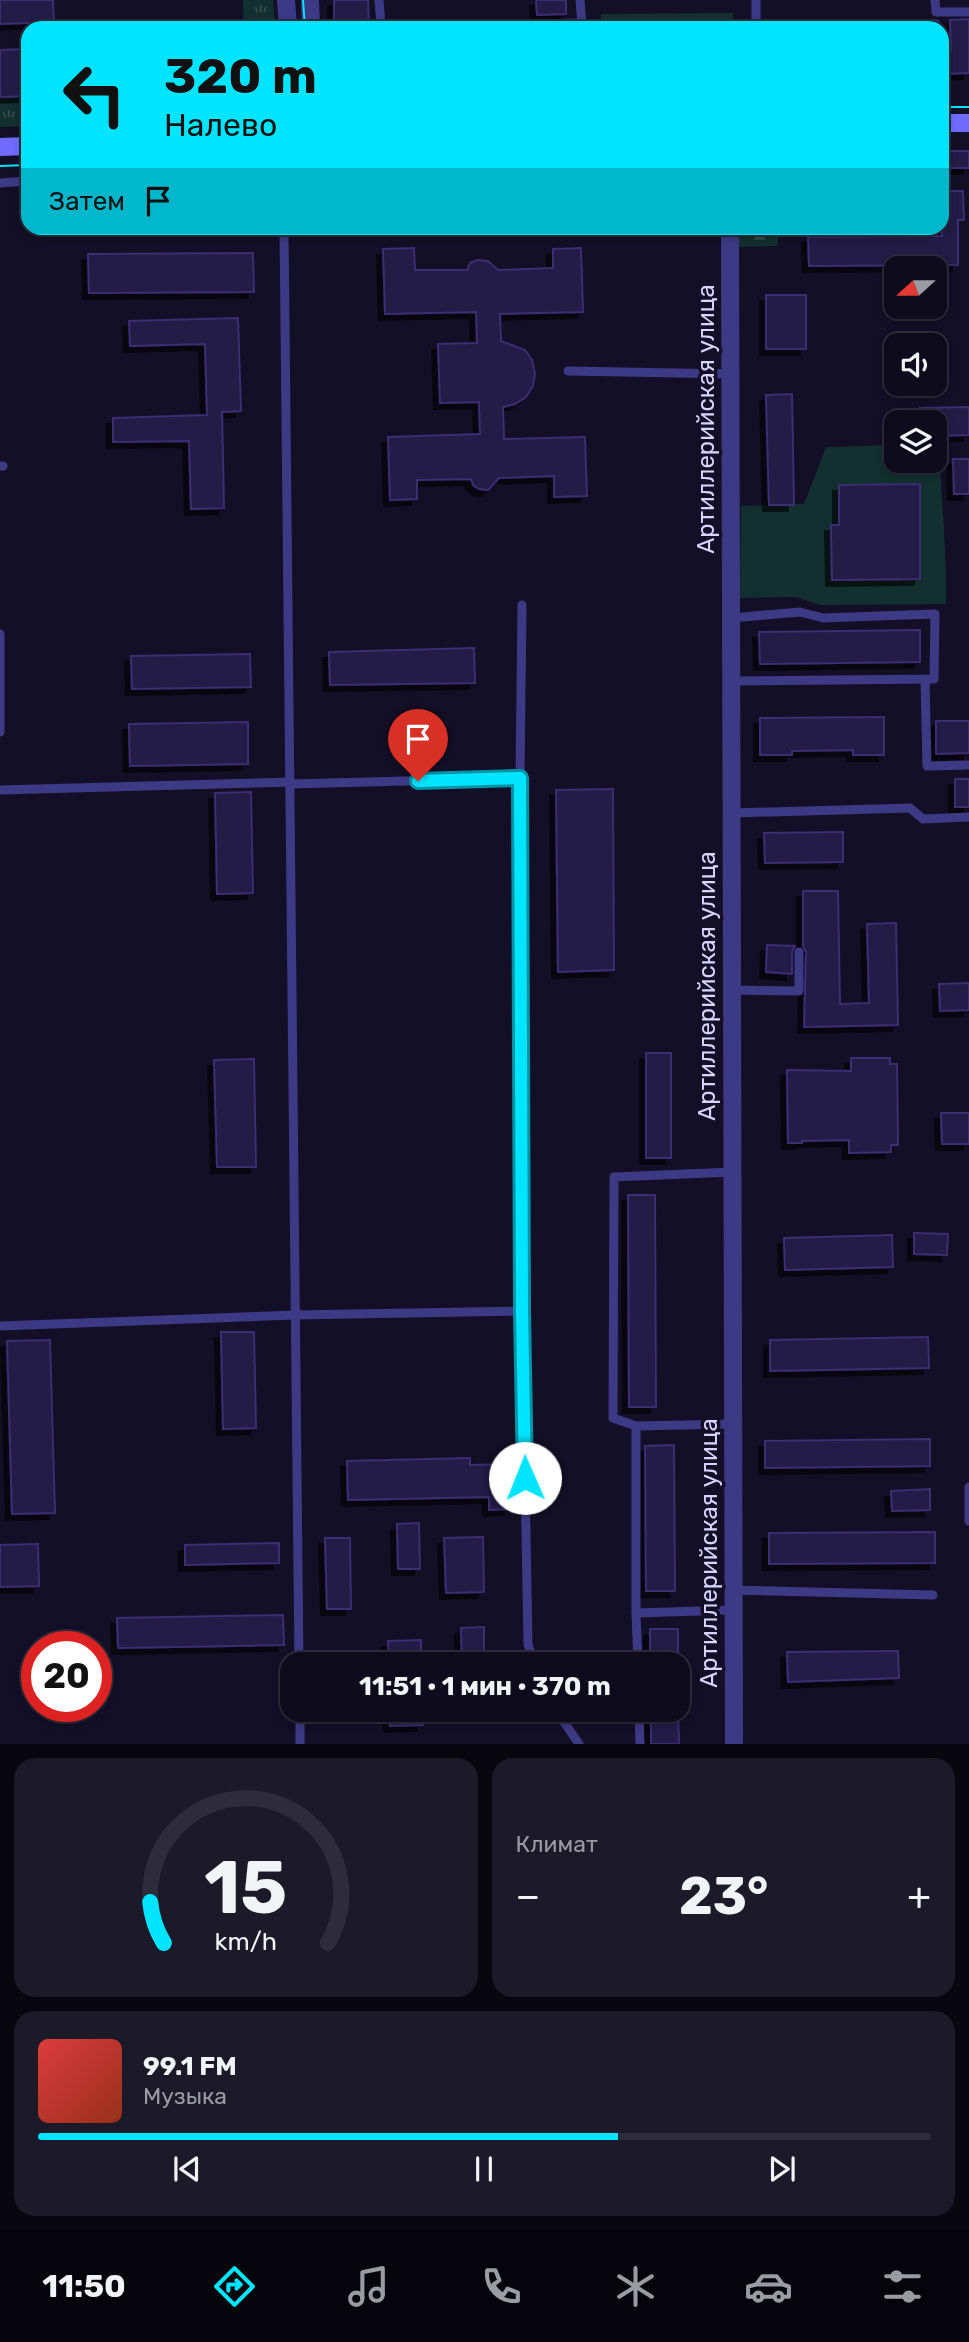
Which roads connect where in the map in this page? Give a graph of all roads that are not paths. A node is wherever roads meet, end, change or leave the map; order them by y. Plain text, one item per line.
1 (286, 0) edge
2 (310, 0) edge
3 (379, 0) edge
4 (580, 0) edge
5 (756, 0) edge
6 (935, 0) edge
7 (969, 12) edge
8 (288, 21) edge
9 (311, 21) edge
10 (380, 21) edge
11 (582, 21) edge
12 (756, 21) edge
13 (949, 123) edge
14 (969, 123) edge
15 (21, 146) edge
16 (0, 147) edge
17 (21, 182) edge
18 (0, 183) edge
19 (284, 235) edge
20 (730, 235) edge
21 (568, 370) dead end
22 (731, 374) junction
23 (522, 605) dead end
24 (731, 618) junction
25 (0, 634) edge
26 (925, 679) junction
27 (731, 681) junction
28 (0, 732) edge
29 (969, 765) edge
30 (520, 778) junction
31 (290, 783) junction
32 (0, 790) edge
33 (731, 813) junction
34 (969, 817) edge
35 (799, 952) dead end
36 (732, 990) junction
37 (732, 1172) junction
38 (522, 1311) junction
39 (295, 1314) junction
40 (0, 1326) edge
41 (733, 1424) junction
42 (636, 1426) junction
43 (969, 1487) edge
44 (969, 1521) edge
45 (732, 1590) junction
46 (933, 1595) dead end
47 (732, 1610) junction
48 (636, 1613) junction
49 (299, 1652) edge
50 (530, 1652) edge
51 (638, 1652) edge
52 (300, 1722) edge
53 (564, 1722) edge
54 (639, 1722) edge
55 (300, 1744) edge
56 (579, 1744) edge
57 (640, 1744) edge
58 (734, 1744) edge

1 - 8 street
2 - 9 street
3 - 10 lane
4 - 11 lane
5 - 12 lane
6 - 7 lane
13 - 14 main road
15 - 16 main road
17 - 18 lane
19 - 31 lane
20 - 22 street, Артиллерийская улица
21 - 22 lane
22 - 24 street, Артиллерийская улица
23 - 30 lane
24 - 26 lane
24 - 27 street, Артиллерийская улица
25 - 28 lane
26 - 27 lane
26 - 29 lane
27 - 33 street, Артиллерийская улица
30 - 31 lane
30 - 38 lane
31 - 32 lane
31 - 39 lane
33 - 34 lane
33 - 36 street, Артиллерийская улица
35 - 36 lane
36 - 37 street, Артиллерийская улица
37 - 41 street, Артиллерийская улица
37 - 42 lane
38 - 39 lane
38 - 50 lane
39 - 40 lane
39 - 49 lane
41 - 42 lane
41 - 45 street, Артиллерийская улица
42 - 48 lane
43 - 44 lane
45 - 46 lane
45 - 47 street, Артиллерийская улица
47 - 48 lane
47 - 58 street, Артиллерийская улица
48 - 51 lane
52 - 55 lane
53 - 56 lane
54 - 57 lane

